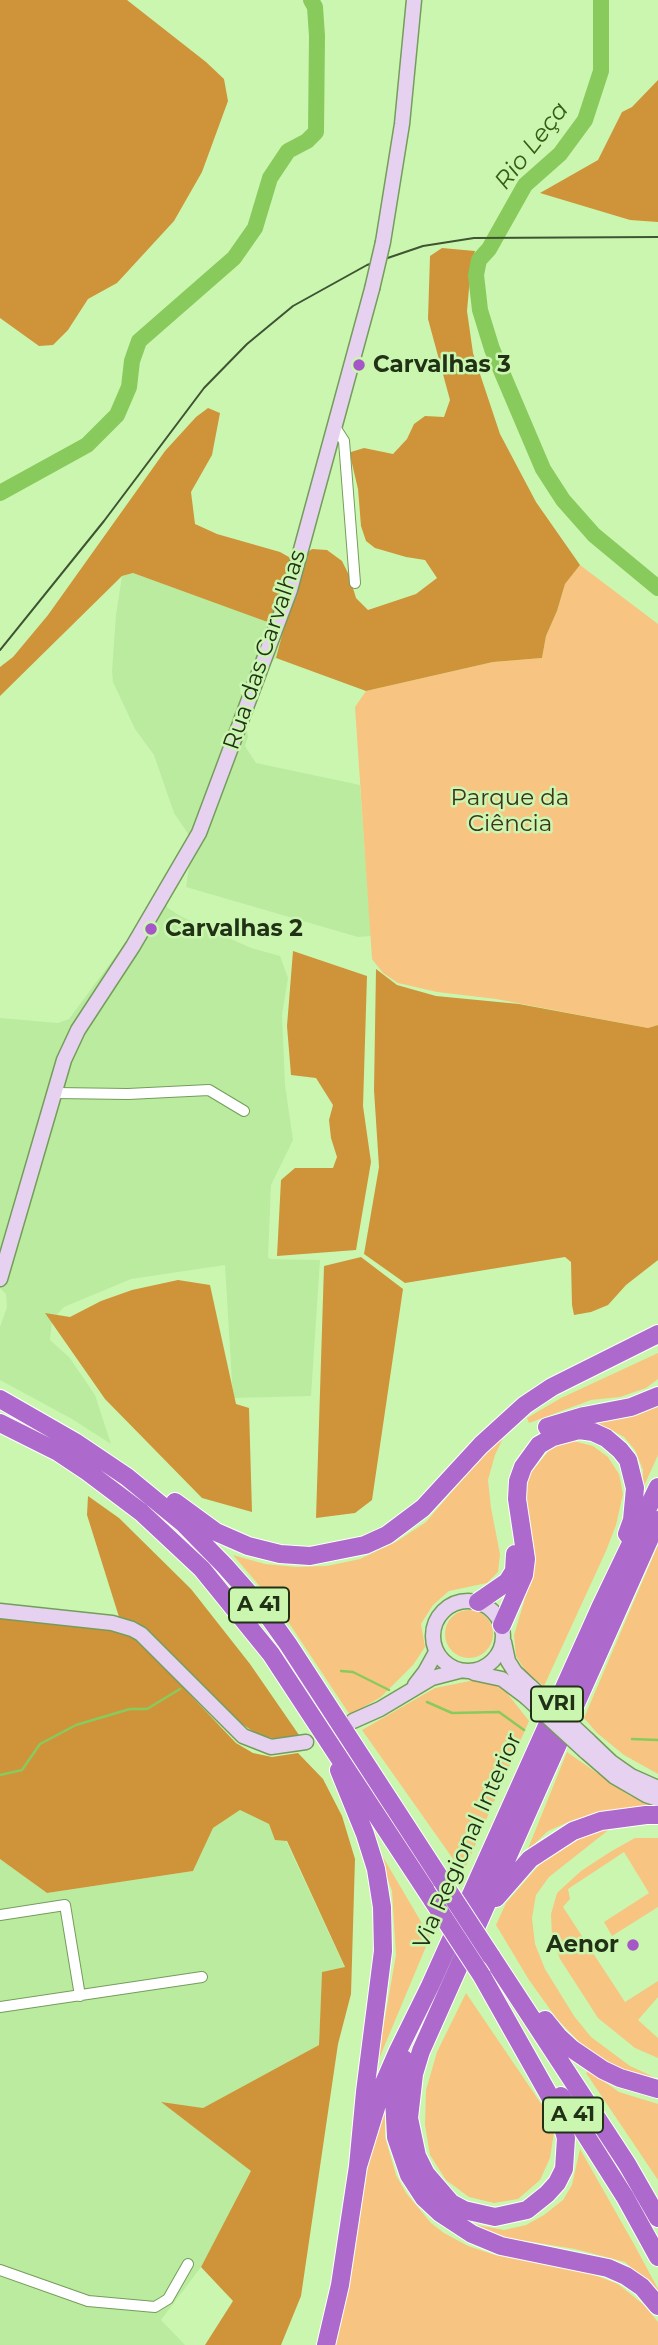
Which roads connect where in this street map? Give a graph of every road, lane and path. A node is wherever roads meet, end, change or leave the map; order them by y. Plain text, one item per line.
1 (414, 0) edge
2 (334, 428) junction
3 (355, 583) dead end
4 (55, 1093) junction
5 (244, 1111) dead end
6 (0, 1279) edge
7 (658, 1334) edge
8 (658, 1396) edge
9 (0, 1399) edge
10 (0, 1423) edge
11 (658, 1487) edge
12 (141, 1489) junction
13 (658, 1520) edge
14 (478, 1602) junction
15 (600, 1608) junction
16 (0, 1611) edge
17 (503, 1633) junction
18 (436, 1652) junction
19 (464, 1672) junction
20 (409, 1692) junction
21 (529, 1692) junction
22 (353, 1721) dead end
23 (329, 1740) junction
24 (306, 1742) dead end
25 (587, 1746) junction
26 (658, 1788) edge
27 (658, 1799) edge
28 (658, 1815) edge
29 (0, 1915) edge
30 (483, 1915) junction
31 (490, 1966) junction
32 (202, 1976) dead end
33 (430, 1986) junction
34 (80, 1996) junction
35 (0, 2007) edge
36 (658, 2089) edge
37 (359, 2166) junction
38 (658, 2218) edge
39 (658, 2257) edge
40 (188, 2264) dead end
41 (0, 2270) edge
42 (658, 2306) edge
43 (326, 2345) edge

1 - 2 street, Rua das Carvalhas, bridge
2 - 3 street
2 - 4 street, Rua das Carvalhas
4 - 5 street
4 - 6 street, Rua das Carvalhas
7 - 12 highway
8 - 14 highway
9 - 12 highway, A 41
10 - 23 highway, A 41
11 - 15 highway, Via Regional Interior / VRI
12 - 31 highway, A 41, bridge
13 - 30 highway
14 - 17 street
14 - 18 street
15 - 17 highway
15 - 33 highway, Via Regional Interior / VRI
16 - 24 street
17 - 19 street
17 - 21 street
18 - 19 street
18 - 20 street
19 - 20 street
19 - 21 street
20 - 22 street
21 - 25 street, bridge
23 - 31 highway, A 41, bridge
23 - 37 highway
25 - 26 street
25 - 27 street
28 - 30 highway
29 - 34 street
30 - 31 highway
31 - 36 highway
31 - 38 highway, A 41
31 - 39 highway, A 41
32 - 34 street
33 - 37 highway
33 - 42 highway
34 - 35 street
37 - 43 highway
40 - 41 street

